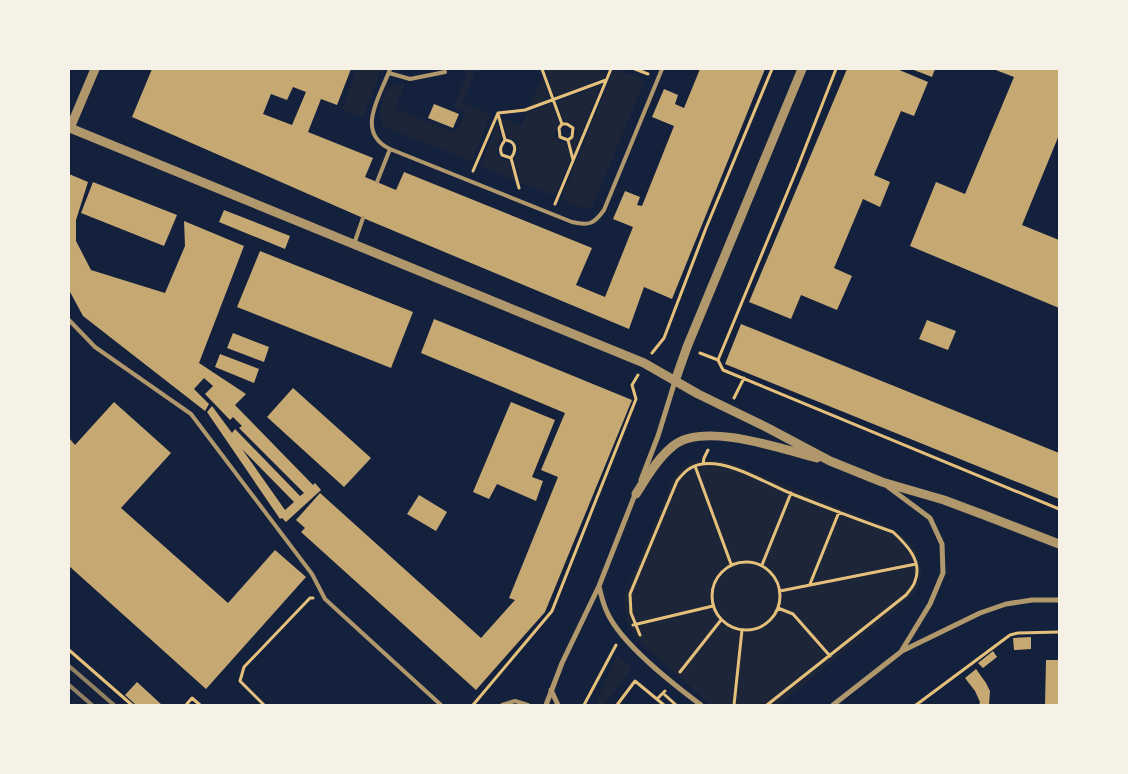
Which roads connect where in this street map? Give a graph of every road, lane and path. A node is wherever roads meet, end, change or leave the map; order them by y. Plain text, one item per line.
1 (95, 69) edge
2 (542, 69) edge
3 (611, 69) edge
4 (662, 69) edge
5 (772, 69) edge
6 (802, 69) edge
7 (836, 69) edge
8 (390, 71) edge
9 (445, 72) dead end
10 (606, 80) junction
11 (553, 100) junction
12 (498, 113) junction
13 (562, 124) junction
14 (69, 127) edge
15 (505, 140) junction
16 (568, 140) junction
17 (390, 149) junction
18 (511, 158) junction
19 (573, 161) junction
20 (469, 181) junction
21 (377, 182) dead end
22 (523, 203) junction
23 (551, 214) junction
24 (363, 218) dead end
25 (354, 244) junction
26 (69, 320) edge
27 (664, 338) junction
28 (687, 347) junction
29 (718, 360) junction
30 (644, 363) junction
31 (675, 381) junction
32 (830, 461) junction
33 (695, 466) junction
34 (882, 482) junction
35 (790, 493) junction
36 (636, 494) junction
37 (1059, 509) edge
38 (839, 512) junction
39 (1059, 544) edge
40 (731, 564) junction
41 (916, 564) junction
42 (762, 565) junction
43 (810, 584) junction
44 (598, 586) junction
45 (780, 591) junction
46 (310, 598) dead end
47 (1059, 600) edge
48 (713, 606) junction
49 (778, 608) junction
50 (721, 620) junction
51 (635, 624) junction
52 (742, 630) junction
53 (1059, 632) edge
54 (623, 636) junction
55 (642, 640) dead end
56 (69, 650) edge
57 (902, 651) junction
58 (830, 656) junction
59 (672, 666) dead end
60 (680, 673) junction
61 (687, 679) dead end
62 (672, 683) junction
63 (551, 689) junction
64 (663, 693) junction
65 (658, 699) junction
66 (922, 703) edge
67 (132, 705) edge
68 (186, 705) edge
69 (200, 705) edge
70 (264, 705) edge
71 (441, 705) edge
72 (473, 705) edge
73 (502, 705) edge
74 (528, 705) edge
75 (546, 705) edge
76 (558, 705) edge
77 (584, 705) edge
78 (617, 705) edge
79 (664, 705) edge
80 (676, 705) edge
81 (701, 705) edge
82 (734, 705) edge
83 (767, 705) edge
84 (833, 705) edge
85 (916, 705) edge

1 - 14 street
2 - 11 path
3 - 10 path
4 - 23 lane
5 - 27 path
6 - 28 street
7 - 29 path
8 - 9 lane
8 - 17 lane
10 - 11 path
10 - 19 path
11 - 12 path
11 - 13 path
12 - 15 path
12 - 20 path
13 - 16 path
13 - 16 path
14 - 25 street
15 - 18 path
15 - 18 path
16 - 19 path
17 - 20 lane
17 - 21 lane
18 - 22 path
19 - 23 path
20 - 22 lane
22 - 23 lane
24 - 25 lane
25 - 30 street
26 - 71 lane
27 - 28 path
27 - 30 path
28 - 29 path
28 - 31 street
29 - 37 path
30 - 31 street
30 - 72 path
31 - 32 street
31 - 36 street
32 - 34 street
32 - 36 street
33 - 35 path
33 - 40 path
33 - 51 path
34 - 39 street
34 - 57 street
35 - 38 path
35 - 42 path
36 - 44 street
38 - 41 path
38 - 43 path
40 - 42 path
40 - 48 path
41 - 43 path
41 - 58 path
42 - 45 path
43 - 45 path
44 - 54 street
44 - 63 street
45 - 49 path
46 - 70 path
47 - 57 street
48 - 50 path
48 - 51 path
49 - 52 path
49 - 58 path
50 - 52 path
50 - 60 path
51 - 54 path
51 - 55 path
52 - 82 path
53 - 66 path
54 - 62 street
54 - 77 path
56 - 67 path
57 - 84 street
58 - 83 path
59 - 60 path
60 - 61 path
60 - 62 path
62 - 64 path
62 - 81 street
63 - 75 street
63 - 76 street
64 - 65 path
64 - 80 path
65 - 78 path
65 - 79 path
66 - 85 path
68 - 69 path
73 - 74 lane

